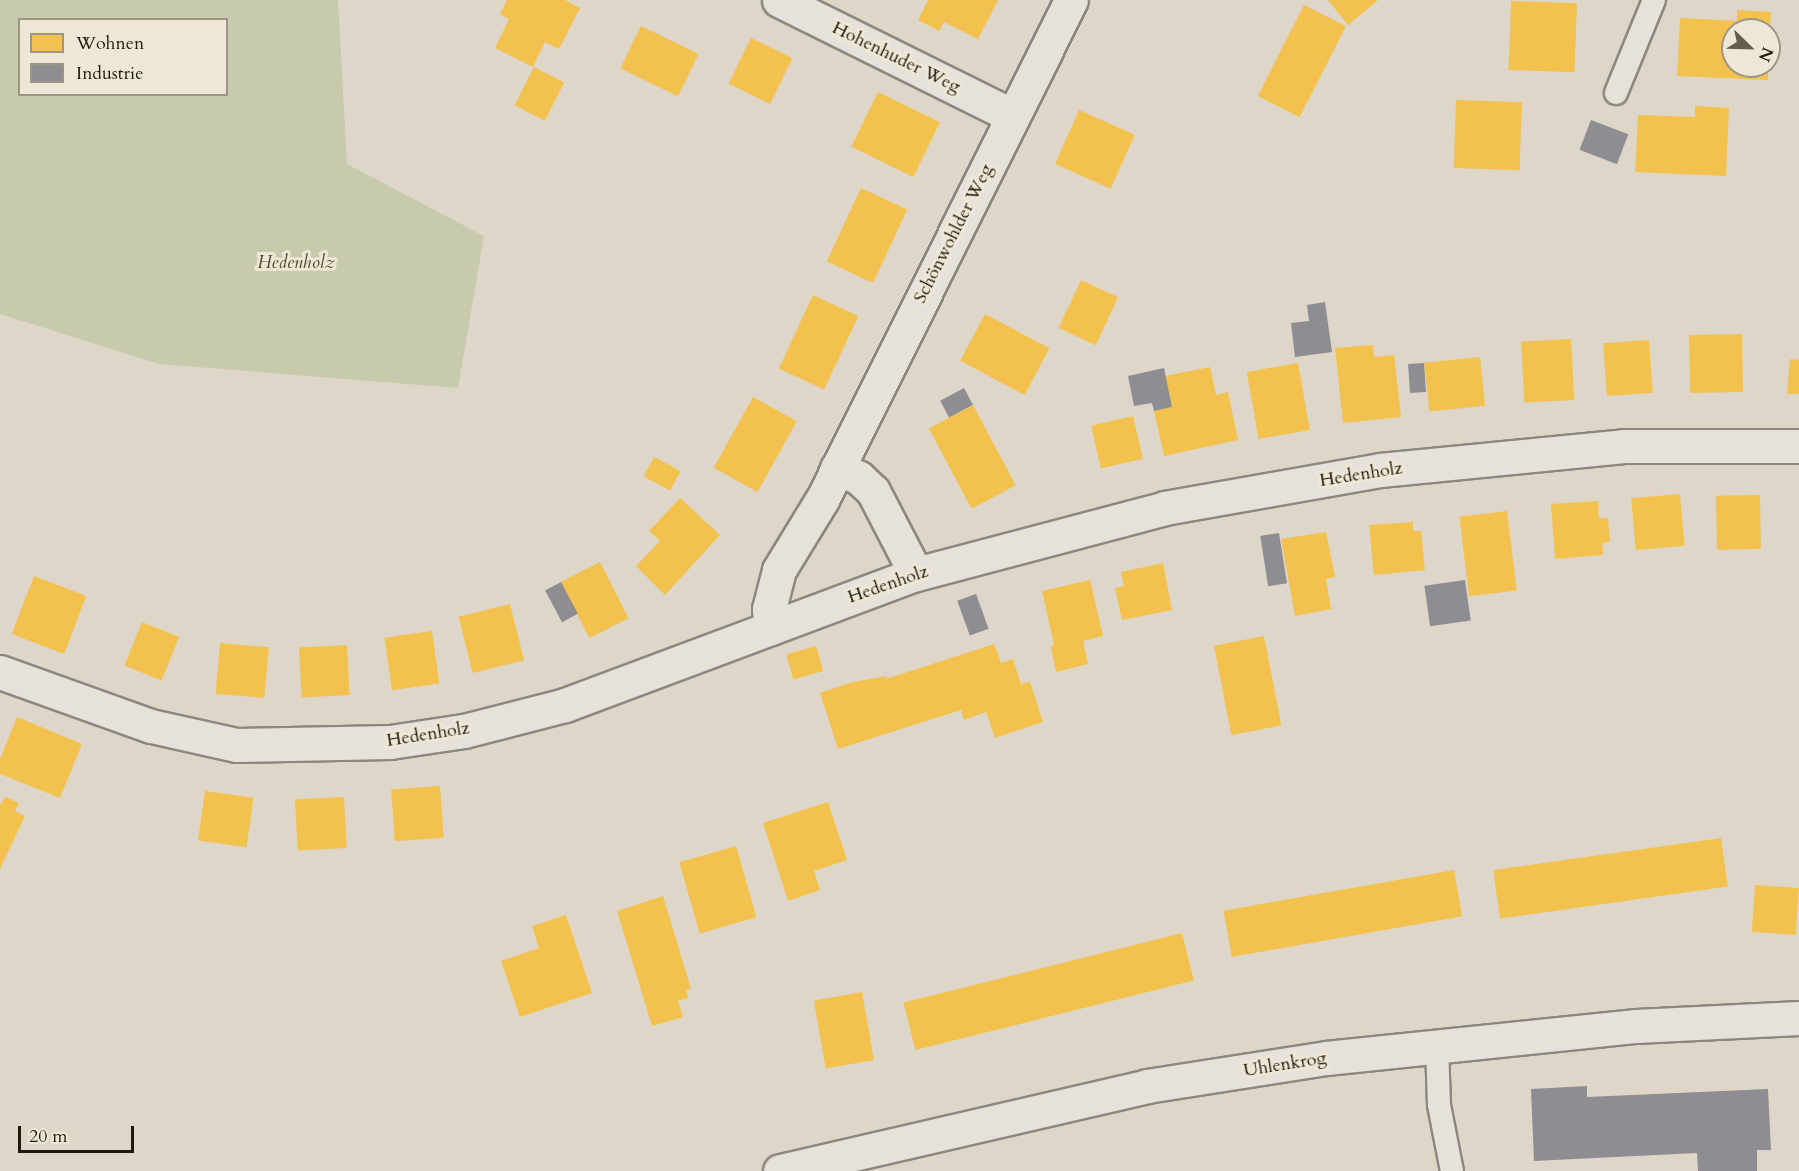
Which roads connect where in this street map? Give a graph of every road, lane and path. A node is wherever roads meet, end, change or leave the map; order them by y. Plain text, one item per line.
1 (779, 0) edge
2 (1071, 0) edge
3 (1654, 0) edge
4 (1616, 93) dead end
5 (1013, 116) junction
6 (1799, 446) edge
7 (837, 468) junction
8 (916, 574) junction
9 (771, 628) junction
10 (0, 672) edge
11 (1799, 1017) edge
12 (1437, 1045) junction
13 (780, 1171) edge
14 (1452, 1171) edge

1 - 5 street, Hohenhuder Weg
2 - 5 street, Schönwohlder Weg
3 - 4 lane
5 - 7 street, Schönwohlder Weg
6 - 8 street, Hedenholz
7 - 8 street
7 - 9 street, Schönwohlder Weg
8 - 9 street, Hedenholz
9 - 10 street, Hedenholz
11 - 12 street, Uhlenkrog
12 - 13 street, Uhlenkrog
12 - 14 lane

